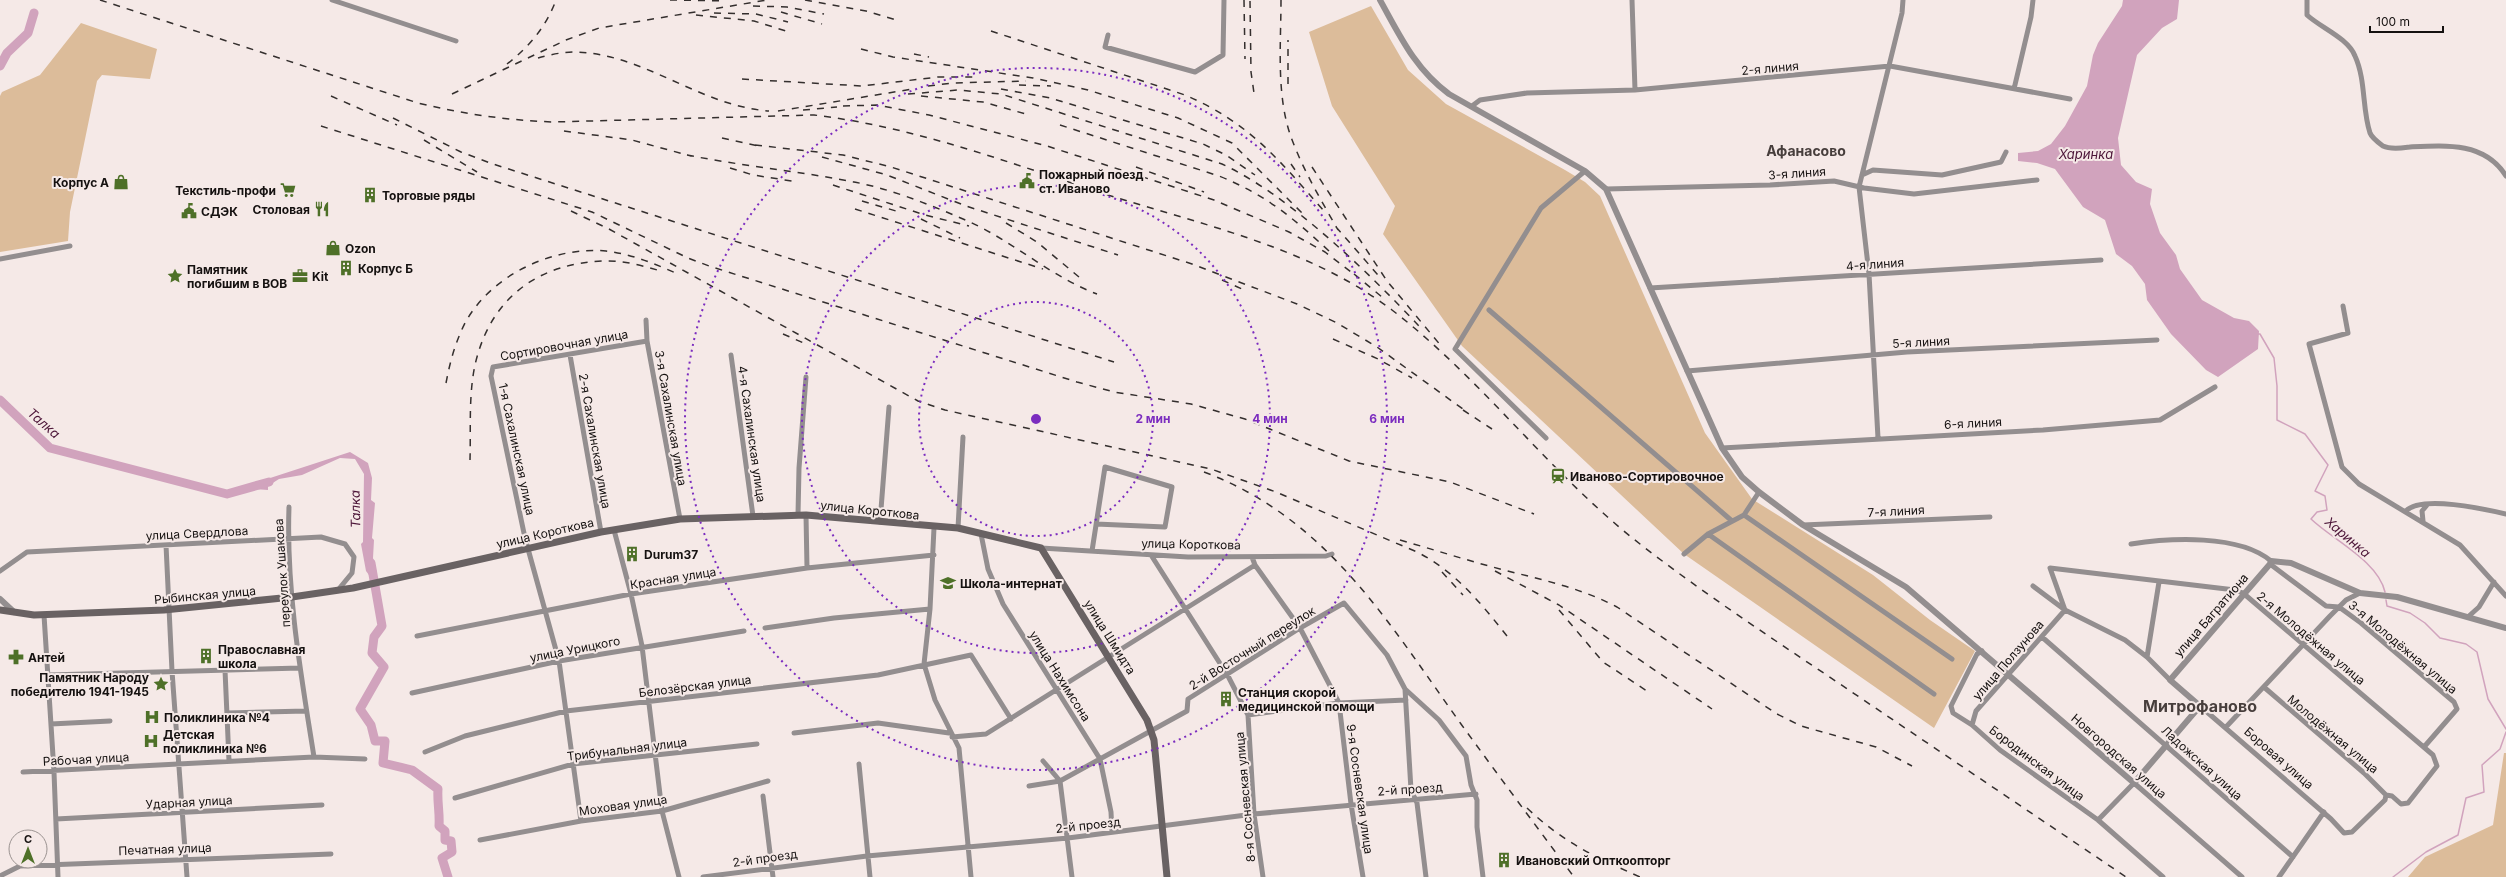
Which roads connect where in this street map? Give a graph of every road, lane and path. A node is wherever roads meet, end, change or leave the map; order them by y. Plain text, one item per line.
1 (332, 0) edge
2 (1224, 0) edge
3 (1380, 0) edge
4 (1632, 0) edge
5 (1903, 0) edge
6 (2033, 0) edge
7 (2307, 0) edge
8 (1108, 36) dead end
9 (456, 41) dead end
10 (1890, 66) junction
11 (2014, 89) junction
12 (1635, 90) junction
13 (2070, 99) dead end
14 (1472, 106) junction
15 (2006, 152) dead end
16 (1585, 170) junction
17 (1862, 176) junction
18 (2506, 176) edge
19 (2037, 180) dead end
20 (1860, 187) junction
21 (1606, 188) junction
22 (70, 246) dead end
23 (0, 259) edge
24 (2102, 260) dead end
25 (1869, 274) junction
26 (1650, 288) junction
27 (2343, 306) dead end
28 (1489, 310) dead end
29 (646, 320) dead end
30 (2157, 340) dead end
31 (647, 341) junction
32 (570, 355) junction
33 (731, 355) dead end
34 (1872, 355) junction
35 (1687, 371) junction
36 (491, 376) joint
37 (806, 377) dead end
38 (2215, 387) dead end
39 (889, 406) dead end
40 (963, 437) dead end
41 (1546, 438) dead end
42 (1878, 438) junction
43 (1722, 448) junction
44 (1759, 492) junction
45 (2427, 505) junction
46 (289, 507) dead end
47 (2406, 511) junction
48 (2506, 514) edge
49 (802, 515) junction
50 (1744, 515) junction
51 (753, 516) junction
52 (1990, 516) dead end
53 (680, 520) junction
54 (1732, 521) junction
55 (2423, 521) junction
56 (880, 522) junction
57 (1096, 524) junction
58 (1804, 525) junction
59 (934, 528) junction
60 (958, 528) junction
61 (614, 530) junction
62 (601, 532) junction
63 (981, 534) junction
64 (1708, 534) junction
65 (288, 538) junction
66 (2131, 544) dead end
67 (166, 545) junction
68 (1041, 548) junction
69 (530, 549) junction
70 (1092, 551) junction
71 (1332, 554) dead end
72 (1684, 554) dead end
73 (934, 555) junction
74 (1151, 555) junction
75 (1252, 557) junction
76 (2270, 562) junction
77 (1255, 565) junction
78 (807, 568) junction
79 (0, 571) edge
80 (409, 574) joint
81 (2159, 582) junction
82 (2494, 582) junction
83 (2033, 586) dead end
84 (338, 590) junction
85 (2243, 593) junction
86 (2360, 593) junction
87 (631, 594) junction
88 (2506, 596) edge
89 (292, 597) junction
90 (0, 600) edge
91 (2339, 607) junction
92 (546, 609) junction
93 (930, 609) junction
94 (1186, 609) junction
95 (0, 610) edge
96 (169, 610) junction
97 (2065, 610) junction
98 (14, 612) junction
99 (44, 615) junction
100 (2469, 616) junction
101 (765, 628) dead end
102 (1300, 628) junction
103 (2506, 628) edge
104 (744, 631) dead end
105 (417, 636) dead end
106 (2042, 637) junction
107 (642, 646) junction
108 (2304, 646) junction
109 (1982, 651) junction
110 (1109, 655) junction
111 (2147, 657) junction
112 (1952, 659) dead end
113 (559, 661) junction
114 (924, 664) junction
115 (300, 668) junction
116 (225, 670) junction
117 (172, 671) junction
118 (49, 675) junction
119 (2010, 675) junction
120 (1228, 676) junction
121 (2170, 680) junction
122 (2265, 688) junction
123 (1057, 689) junction
124 (1405, 689) junction
125 (412, 693) dead end
126 (1934, 694) dead end
127 (1406, 700) junction
128 (650, 702) junction
129 (1338, 703) junction
130 (2200, 706) junction
131 (306, 711) junction
132 (566, 711) junction
133 (227, 714) junction
134 (1248, 715) junction
135 (1011, 718) junction
136 (110, 721) dead end
137 (51, 724) junction
138 (1972, 725) junction
139 (2226, 727) junction
140 (1150, 729) junction
141 (794, 733) dead end
142 (951, 735) junction
143 (757, 744) dead end
144 (2166, 744) junction
145 (2424, 747) junction
146 (425, 752) dead end
147 (657, 755) junction
148 (314, 757) junction
149 (1100, 758) junction
150 (365, 759) dead end
151 (229, 761) junction
152 (1043, 761) dead end
153 (179, 763) junction
154 (573, 764) junction
155 (859, 764) dead end
156 (23, 772) dead end
157 (54, 772) junction
158 (768, 781) dead end
159 (1060, 781) junction
160 (2134, 783) junction
161 (1029, 786) dead end
162 (1475, 794) junction
163 (2386, 795) junction
164 (764, 796) dead end
165 (455, 798) dead end
166 (1415, 799) junction
167 (1351, 804) junction
168 (322, 805) dead end
169 (662, 811) junction
170 (2324, 812) junction
171 (182, 813) junction
172 (1254, 814) junction
173 (56, 819) junction
174 (2098, 820) junction
175 (581, 821) junction
176 (1162, 826) junction
177 (1112, 832) junction
178 (1068, 838) junction
179 (480, 840) dead end
180 (967, 845) junction
181 (331, 854) dead end
182 (867, 856) junction
183 (2293, 857) junction
184 (186, 858) junction
185 (58, 864) junction
186 (771, 867) junction
187 (2, 875) dead end
188 (58, 877) edge
189 (188, 877) edge
190 (679, 877) edge
191 (702, 877) edge
192 (773, 877) edge
193 (870, 877) edge
194 (971, 877) edge
195 (1072, 877) edge
196 (1168, 877) edge
197 (1263, 877) edge
198 (1363, 877) edge
199 (1426, 877) edge
200 (1483, 877) edge
201 (2163, 877) edge
202 (2242, 877) edge
203 (2279, 877) edge

1 - 9 street
2 - 8 street
3 - 14 street
4 - 12 street
5 - 10 street
6 - 11 street
7 - 18 street
10 - 11 street, 2-я линия
10 - 12 street, 2-я линия
10 - 17 street
11 - 13 street, 2-я линия
12 - 14 street, 2-я линия
14 - 16 street
15 - 17 street
16 - 21 street
16 - 41 street
17 - 20 street
19 - 20 street, 3-я линия
20 - 21 street, 3-я линия
20 - 25 street
21 - 26 street, Новгородская улица
22 - 23 street
24 - 25 street, 4-я линия
25 - 26 street, 4-я линия
25 - 34 street
26 - 35 street, Новгородская улица
27 - 47 street
28 - 54 street
29 - 31 street, 3-я Сахалинская улица
30 - 34 street, 5-я линия
31 - 32 street, Сортировочная улица
31 - 53 street, 3-я Сахалинская улица
32 - 36 street, Сортировочная улица
32 - 62 street, 2-я Сахалинская улица
33 - 51 street, 4-я Сахалинская улица
34 - 35 street, 5-я линия
34 - 42 street
35 - 43 street, Новгородская улица
36 - 69 street, 1-я Сахалинская улица
37 - 49 street
38 - 42 street, 6-я линия
39 - 56 street
40 - 60 street
42 - 43 street, 6-я линия
43 - 44 street, Новгородская улица
44 - 50 street
44 - 58 street, Новгородская улица
45 - 47 street
45 - 48 street
45 - 55 street
46 - 65 street, переулок Ушакова
47 - 55 street
49 - 51 main road, улица Короткова
49 - 56 main road, улица Короткова
49 - 78 street
50 - 54 street
50 - 112 street
51 - 53 main road, улица Короткова
52 - 58 street, 7-я линия
53 - 61 main road, улица Короткова
54 - 64 street
55 - 82 street
56 - 59 main road, улица Короткова
57 - 57 street
57 - 70 street
58 - 109 street, Новгородская улица
59 - 60 main road, улица Короткова
59 - 73 street
60 - 63 main road, улица Короткова
61 - 62 main road, улица Короткова
61 - 87 street
62 - 69 main road, улица Короткова
63 - 68 main road, улица Короткова
63 - 123 street, улица Нахимсона
64 - 72 street
64 - 126 street
65 - 67 street, улица Свердлова
65 - 84 street, улица Свердлова
65 - 89 street, переулок Ушакова
66 - 76 street, 3-я Молодёжная улица
67 - 79 street, улица Свердлова
67 - 96 street
68 - 70 street, улица Короткова
68 - 110 main road, улица Шмидта
69 - 80 main road, улица Короткова
69 - 92 street, 1-я Сахалинская улица
70 - 74 street, улица Короткова
71 - 75 street, улица Короткова
73 - 78 street, Красная улица
73 - 93 street
74 - 75 street, улица Короткова
74 - 94 street
75 - 77 street, 9-я Сосневская улица
76 - 85 street, улица Багратиона
76 - 86 street
76 - 91 street, 3-я Молодёжная улица
77 - 94 street
77 - 102 street, 9-я Сосневская улица
78 - 87 street, Красная улица
80 - 84 main road, Рыбинская улица
81 - 85 street, 2-я Молодёжная улица
81 - 97 street, 2-я Молодёжная улица
81 - 111 street
82 - 88 street
82 - 100 street
83 - 97 street, Боровая улица
84 - 89 main road, Рыбинская улица
85 - 108 street, 2-я Молодёжная улица
85 - 121 street, улица Багратиона
86 - 91 street
86 - 100 street
87 - 92 street, Красная улица
87 - 107 street
89 - 96 main road, Рыбинская улица
89 - 115 street, переулок Ушакова
90 - 98 street
91 - 108 street
91 - 145 street, 3-я Молодёжная улица
92 - 105 street, Красная улица
92 - 113 street, 1-я Сахалинская улица
93 - 101 street
93 - 114 street
94 - 110 street
94 - 120 street
95 - 98 main road, Рыбинская улица
96 - 99 main road, Рыбинская улица
96 - 117 street
97 - 106 street, улица Ползунова
97 - 111 street, Боровая улица
98 - 99 main road, Рыбинская улица
99 - 118 street
100 - 103 street
102 - 120 street, 2-й Восточный переулок
102 - 124 street, 2-й Восточный переулок
102 - 129 street, 9-я Сосневская улица
104 - 107 street, улица Урицкого
106 - 119 street, улица Ползунова
106 - 144 street, Ладожская улица
107 - 113 street, улица Урицкого
107 - 128 street
108 - 122 street
108 - 145 street, 2-я Молодёжная улица
109 - 119 street, Новгородская улица
109 - 138 street, Бородинская улица
110 - 123 street
110 - 140 main road, улица Шмидта
111 - 121 street, Боровая улица
113 - 125 street, улица Урицкого
113 - 132 street, 1-я Сахалинская улица
114 - 128 street, Белозёрская улица
114 - 135 street, Белозёрская улица
114 - 142 street
115 - 116 street
115 - 131 street, переулок Ушакова
116 - 117 street
116 - 133 street
117 - 118 street
117 - 153 street
118 - 137 street
119 - 138 street, улица Ползунова
119 - 160 street, Новгородская улица
120 - 134 street
120 - 140 street, 2-й Восточный переулок
121 - 130 street, Боровая улица
122 - 139 street
122 - 163 street, Молодёжная улица
123 - 135 street
123 - 149 street, улица Нахимсона
124 - 127 street
124 - 162 street
127 - 129 street
127 - 166 street
128 - 132 street, Белозёрская улица
128 - 147 street
129 - 134 street
129 - 167 street, 9-я Сосневская улица
130 - 139 street, Боровая улица
130 - 144 street
131 - 133 street
131 - 148 street, переулок Ушакова
132 - 146 street, Белозёрская улица
132 - 154 street, 1-я Сахалинская улица
133 - 151 street
134 - 172 street, 8-я Сосневская улица
135 - 142 street
136 - 137 street
137 - 157 street
138 - 174 street, Бородинская улица
139 - 170 street, Боровая улица
140 - 149 street, 2-й Восточный переулок
140 - 176 main road, улица Шмидта
141 - 142 street
142 - 180 street
143 - 147 street, Трибунальная улица
144 - 160 street
144 - 183 street, Ладожская улица
145 - 163 street, 2-я Молодёжная улица
147 - 154 street, Трибунальная улица
147 - 169 street
148 - 150 street, Рабочая улица
148 - 151 street, Рабочая улица
149 - 159 street, 2-й Восточный переулок
149 - 177 street, улица Нахимсона
151 - 153 street, Рабочая улица
152 - 159 street
153 - 157 street, Рабочая улица
153 - 171 street
154 - 165 street, Трибунальная улица
154 - 175 street, 1-я Сахалинская улица
155 - 182 street
156 - 157 street, Рабочая улица
157 - 173 street
158 - 169 street, Моховая улица
159 - 161 street, 2-й Восточный переулок
159 - 178 street
160 - 174 street
160 - 202 street, Новгородская улица
162 - 166 street, 2-й проезд
162 - 200 street
163 - 170 street, Боровая улица
164 - 186 street
166 - 167 street, 2-й проезд
166 - 199 street
167 - 172 street, 2-й проезд
167 - 198 street, 9-я Сосневская улица
168 - 171 street, Ударная улица
169 - 175 street, Моховая улица
169 - 190 street
170 - 183 street
171 - 173 street, Ударная улица
171 - 184 street
172 - 176 street, 2-й проезд
172 - 197 street, 8-я Сосневская улица
173 - 185 street
174 - 201 street, Бородинская улица
175 - 179 street, Моховая улица
176 - 177 street, 2-й проезд
176 - 196 main road, улица Шмидта
177 - 178 street, 2-й проезд
178 - 180 street, 2-й проезд
178 - 195 street
180 - 182 street, 2-й проезд
180 - 194 street
181 - 184 street, Печатная улица
182 - 186 street, 2-й проезд
182 - 193 street
183 - 203 street
184 - 185 street, Печатная улица
184 - 189 street
185 - 187 street, Печатная улица
185 - 188 street
186 - 191 street, 2-й проезд
186 - 192 street

